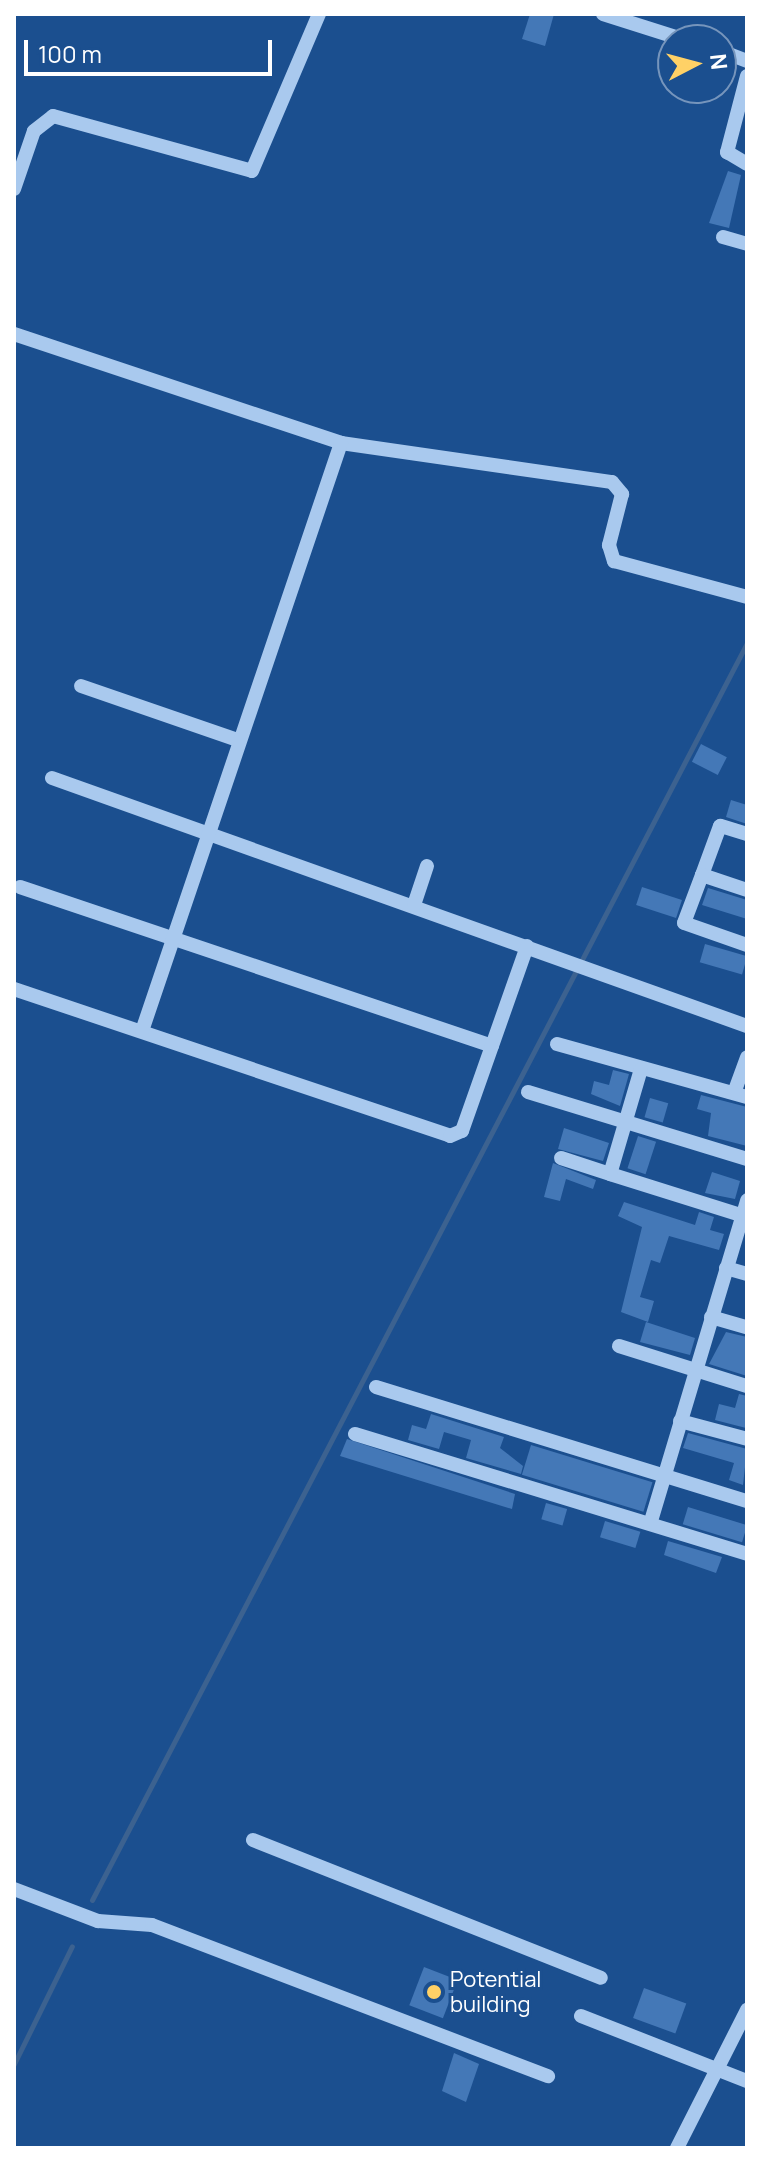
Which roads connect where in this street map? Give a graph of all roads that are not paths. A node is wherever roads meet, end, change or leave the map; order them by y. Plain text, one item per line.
1 (319, 14) edge
2 (603, 14) edge
3 (657, 31) edge
4 (746, 84) edge
5 (747, 164) edge
6 (14, 189) edge
7 (723, 237) dead end
8 (747, 244) edge
9 (14, 334) edge
10 (341, 443) junction
11 (747, 597) edge
12 (81, 686) dead end
13 (238, 740) junction
14 (52, 778) dead end
15 (208, 832) junction
16 (747, 834) edge
17 (427, 866) dead end
18 (702, 875) junction
19 (20, 887) dead end
20 (747, 890) edge
21 (414, 905) junction
22 (169, 937) junction
23 (747, 945) edge
24 (527, 946) junction
25 (14, 989) edge
26 (747, 1026) edge
27 (142, 1031) junction
28 (557, 1044) dead end
29 (492, 1046) junction
30 (747, 1057) edge
31 (641, 1069) junction
32 (528, 1092) dead end
33 (740, 1095) edge
34 (627, 1123) junction
35 (561, 1158) dead end
36 (747, 1159) edge
37 (610, 1174) junction
38 (747, 1200) edge
39 (745, 1216) edge
40 (726, 1268) junction
41 (747, 1274) edge
42 (711, 1317) junction
43 (747, 1327) edge
44 (619, 1346) dead end
45 (695, 1370) junction
46 (747, 1386) edge
47 (376, 1387) dead end
48 (680, 1421) junction
49 (355, 1434) dead end
50 (747, 1439) edge
51 (664, 1476) junction
52 (747, 1501) edge
53 (651, 1521) junction
54 (747, 1554) edge
55 (253, 1840) dead end
56 (14, 1889) edge
57 (601, 1978) dead end
58 (747, 2010) edge
59 (581, 2016) dead end
60 (721, 2071) junction
61 (548, 2076) dead end
62 (747, 2081) edge
63 (677, 2148) edge

1 - 6 street
2 - 3 street
4 - 5 street
7 - 8 street
9 - 10 street
10 - 11 street
10 - 13 street
12 - 13 street
13 - 15 street
14 - 15 street
15 - 21 street
15 - 22 street
16 - 18 street
17 - 21 street
18 - 20 street
18 - 23 street
19 - 22 street
21 - 24 street
22 - 27 street
22 - 29 street
24 - 26 street
24 - 29 street
25 - 27 street
27 - 29 street
28 - 31 street
30 - 33 street
31 - 33 street
31 - 34 street
32 - 34 street
34 - 36 street
34 - 37 street
35 - 37 street
37 - 39 street
38 - 39 street
39 - 40 street
40 - 41 street
40 - 42 street
42 - 43 street
42 - 45 street
44 - 45 street
45 - 46 street
45 - 48 street
47 - 51 street
48 - 50 street
48 - 51 street
49 - 53 street
51 - 52 street
51 - 53 street
53 - 54 street
55 - 57 street
56 - 61 street
58 - 60 street
59 - 60 street
60 - 62 street
60 - 63 street

